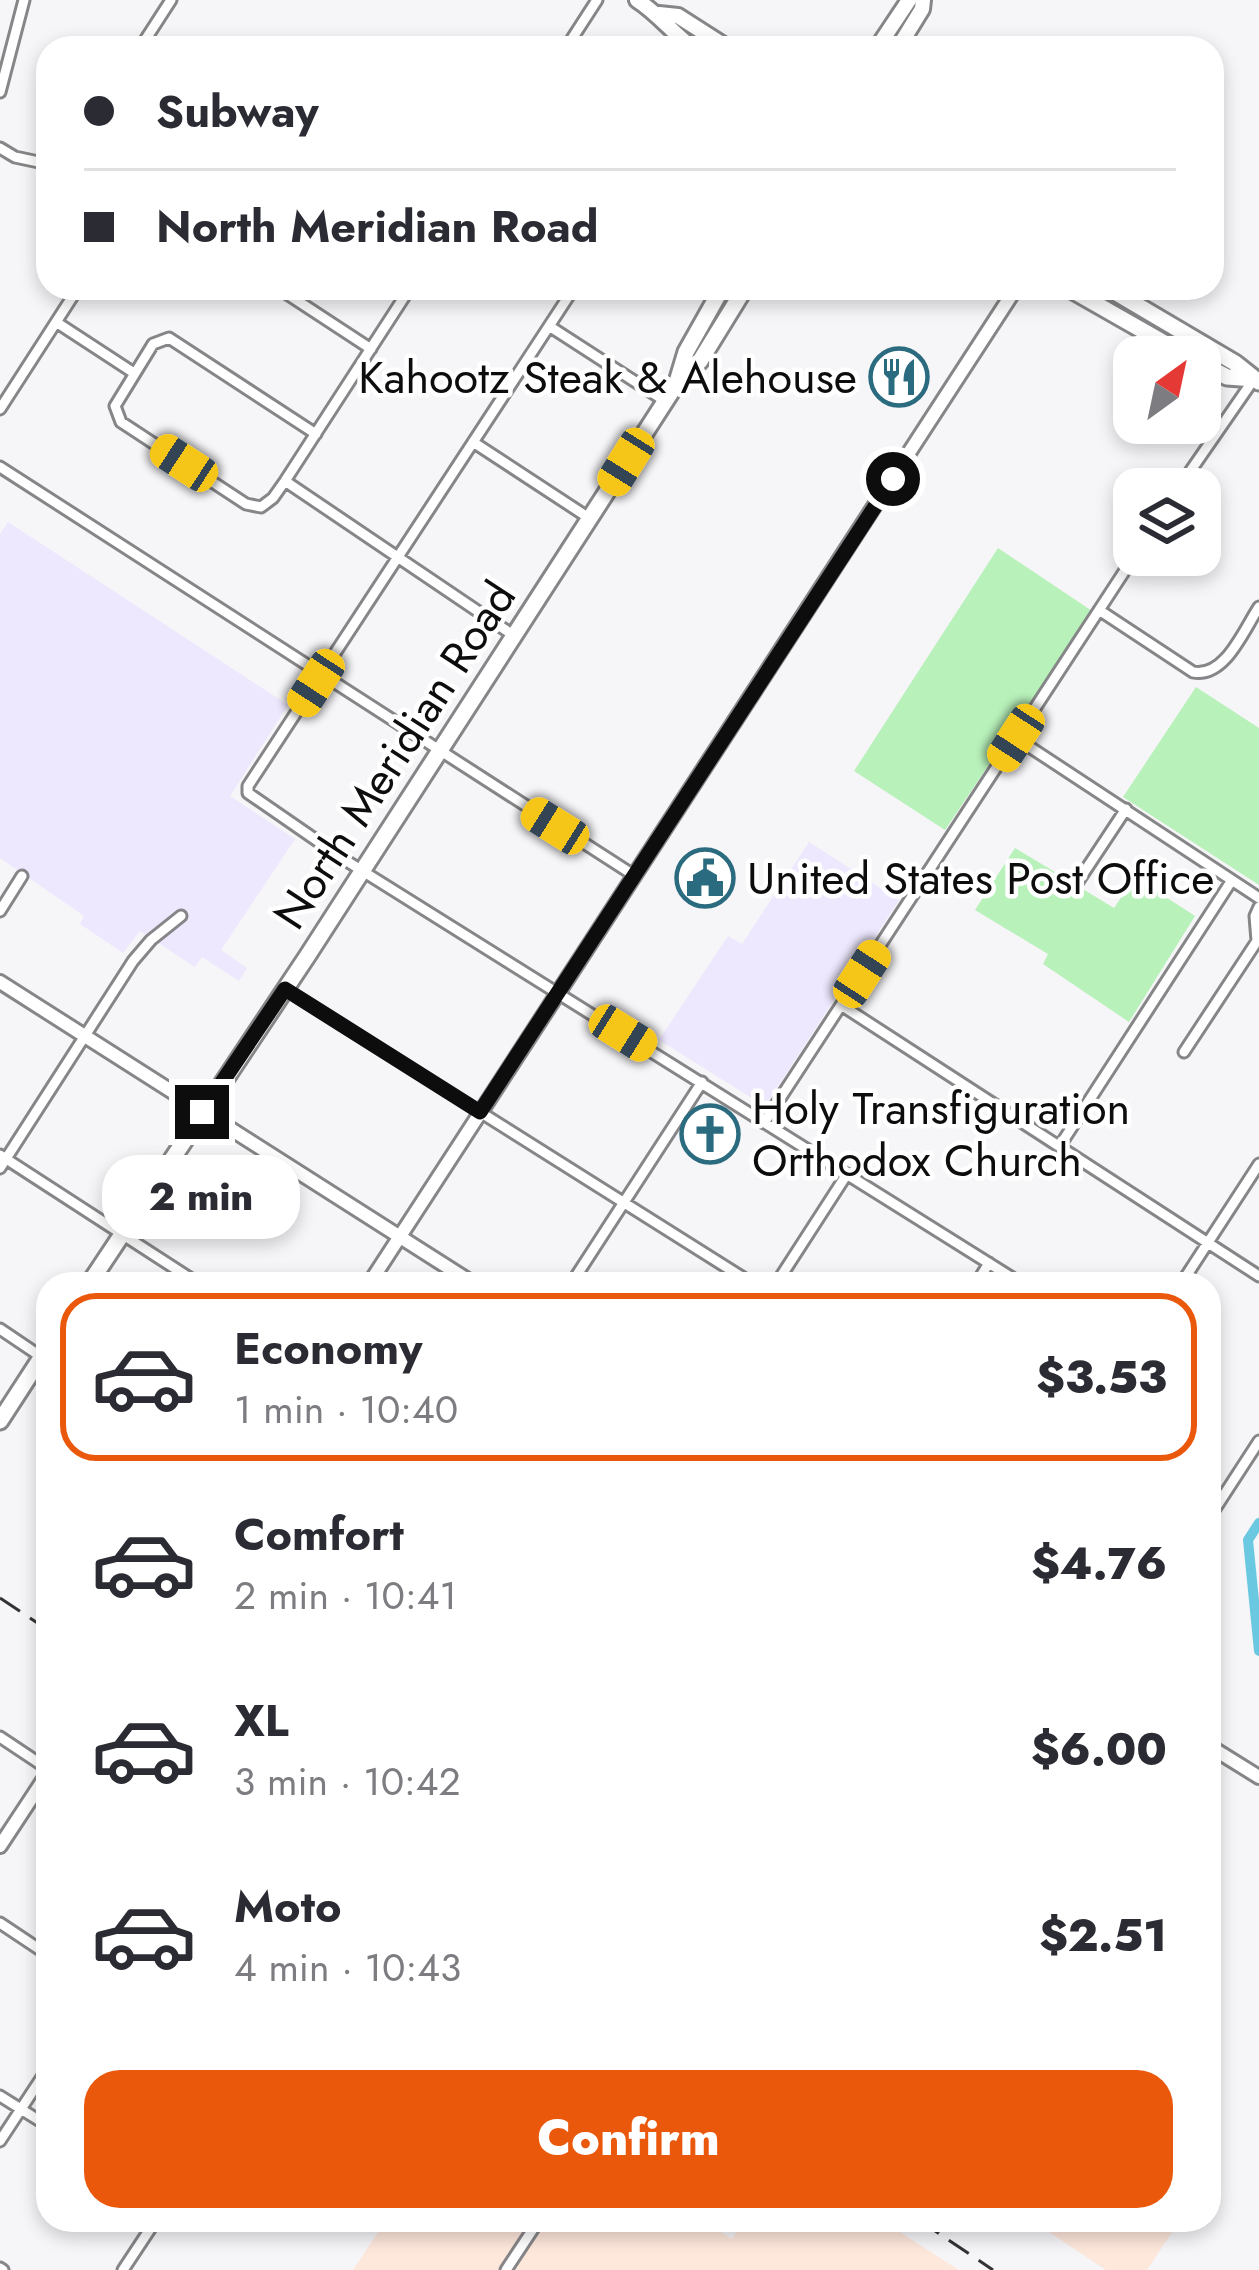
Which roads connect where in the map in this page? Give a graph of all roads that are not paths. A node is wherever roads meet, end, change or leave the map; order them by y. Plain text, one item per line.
1 (24, 0) edge
2 (171, 0) edge
3 (597, 0) edge
4 (637, 0) edge
5 (909, 0) edge
6 (923, 0) edge
7 (659, 14) junction
8 (148, 36) edge
9 (574, 36) edge
10 (676, 36) edge
11 (709, 36) edge
12 (885, 36) edge
13 (905, 36) edge
14 (0, 92) edge
15 (0, 148) edge
16 (36, 161) edge
17 (70, 300) edge
18 (296, 300) edge
19 (402, 300) edge
20 (566, 300) edge
21 (715, 300) edge
22 (738, 300) edge
23 (1008, 300) edge
24 (1089, 300) edge
25 (1128, 300) edge
26 (56, 322) junction
27 (549, 326) junction
28 (1152, 336) edge
29 (371, 349) junction
30 (134, 373) junction
31 (1221, 374) edge
32 (1256, 381) edge
33 (677, 383) junction
34 (665, 401) junction
35 (0, 409) edge
36 (316, 434) junction
37 (473, 442) junction
38 (0, 466) edge
39 (1193, 468) edge
40 (285, 481) junction
41 (590, 519) junction
42 (397, 559) junction
43 (1121, 576) edge
44 (1259, 607) edge
45 (1099, 610) junction
46 (514, 636) junction
47 (321, 676) junction
48 (1016, 738) junction
49 (439, 752) junction
50 (1126, 809) junction
51 (363, 869) junction
52 (22, 876) dead end
53 (635, 876) junction
54 (1232, 880) junction
55 (1077, 883) dead end
56 (1259, 898) edge
57 (1259, 907) edge
58 (0, 911) edge
59 (181, 916) dead end
60 (0, 982) edge
61 (285, 989) junction
62 (559, 992) junction
63 (841, 1005) junction
64 (86, 1037) junction
65 (1184, 1052) dead end
66 (702, 1082) junction
67 (202, 1112) junction
68 (480, 1112) junction
69 (764, 1123) junction
70 (1061, 1144) junction
71 (2, 1161) edge
72 (1259, 1164) edge
73 (847, 1174) junction
74 (624, 1202) junction
75 (122, 1233) junction
76 (399, 1237) junction
77 (1207, 1244) junction
78 (989, 1263) junction
79 (97, 1272) edge
80 (181, 1272) edge
81 (375, 1272) edge
82 (455, 1272) edge
83 (579, 1272) edge
84 (734, 1272) edge
85 (784, 1272) edge
86 (983, 1272) edge
87 (1003, 1272) edge
88 (1189, 1272) edge
89 (1259, 1276) edge
90 (0, 1330) edge
91 (36, 1349) edge
92 (36, 1369) edge
93 (0, 1421) edge
94 (1259, 1441) edge
95 (1221, 1500) edge
96 (0, 1737) edge
97 (1221, 1753) edge
98 (36, 1762) edge
99 (1259, 1777) edge
100 (36, 1790) edge
101 (0, 1846) edge
102 (0, 1923) edge
103 (36, 1947) edge
104 (36, 2087) edge
105 (0, 2096) edge
106 (22, 2109) junction
107 (36, 2118) edge
108 (0, 2141) edge
109 (148, 2232) edge
110 (530, 2232) edge
111 (123, 2270) edge
112 (506, 2270) edge

1 - 14 street
2 - 8 street
3 - 9 street
4 - 7 main road
5 - 12 main road
6 - 13 main road
7 - 10 main road
7 - 11 main road
15 - 16 street
17 - 26 street
18 - 29 street
19 - 29 street
20 - 27 street
21 - 33 main road, North Meridian Road
22 - 33 main road, North Meridian Road
23 - 53 street
24 - 28 main road
25 - 32 main road
26 - 30 street
26 - 35 street
27 - 34 street
27 - 37 street
29 - 36 street
30 - 36 street
30 - 40 street
31 - 32 main road
32 - 39 street
33 - 34 main road, North Meridian Road
34 - 41 main road, North Meridian Road
36 - 40 street
37 - 41 street
37 - 42 street
38 - 47 street
40 - 42 street
41 - 46 main road, North Meridian Road
42 - 46 street
42 - 47 street
43 - 45 street
44 - 45 street
45 - 48 street
46 - 49 main road, North Meridian Road
47 - 49 street
47 - 51 street
48 - 50 street
48 - 63 street
49 - 51 main road, North Meridian Road
49 - 53 street
50 - 54 street
50 - 55 street
51 - 61 main road, North Meridian Road
51 - 62 street
52 - 58 street
53 - 62 street
54 - 56 street
54 - 70 street
57 - 65 street
59 - 64 street
60 - 64 street
61 - 67 main road, North Meridian Road
61 - 68 street
62 - 66 street
62 - 68 street
63 - 69 street
63 - 70 street
64 - 67 street
64 - 71 street
66 - 69 street
66 - 74 street
67 - 75 main road, North Meridian Road
67 - 76 street
68 - 74 street
68 - 76 street
69 - 73 street
70 - 77 street
71 - 75 street
72 - 77 street
73 - 78 street
73 - 85 street
74 - 83 street
74 - 84 street
75 - 79 main road, North Meridian Road
75 - 80 street
76 - 81 street
76 - 82 street
77 - 88 street
77 - 89 street
78 - 86 street
78 - 87 street
90 - 91 street
92 - 93 main road
94 - 95 street
96 - 98 street
97 - 99 street
100 - 101 street
102 - 103 street
104 - 106 street
105 - 106 street
106 - 107 street
106 - 108 street
109 - 111 street
110 - 112 street

